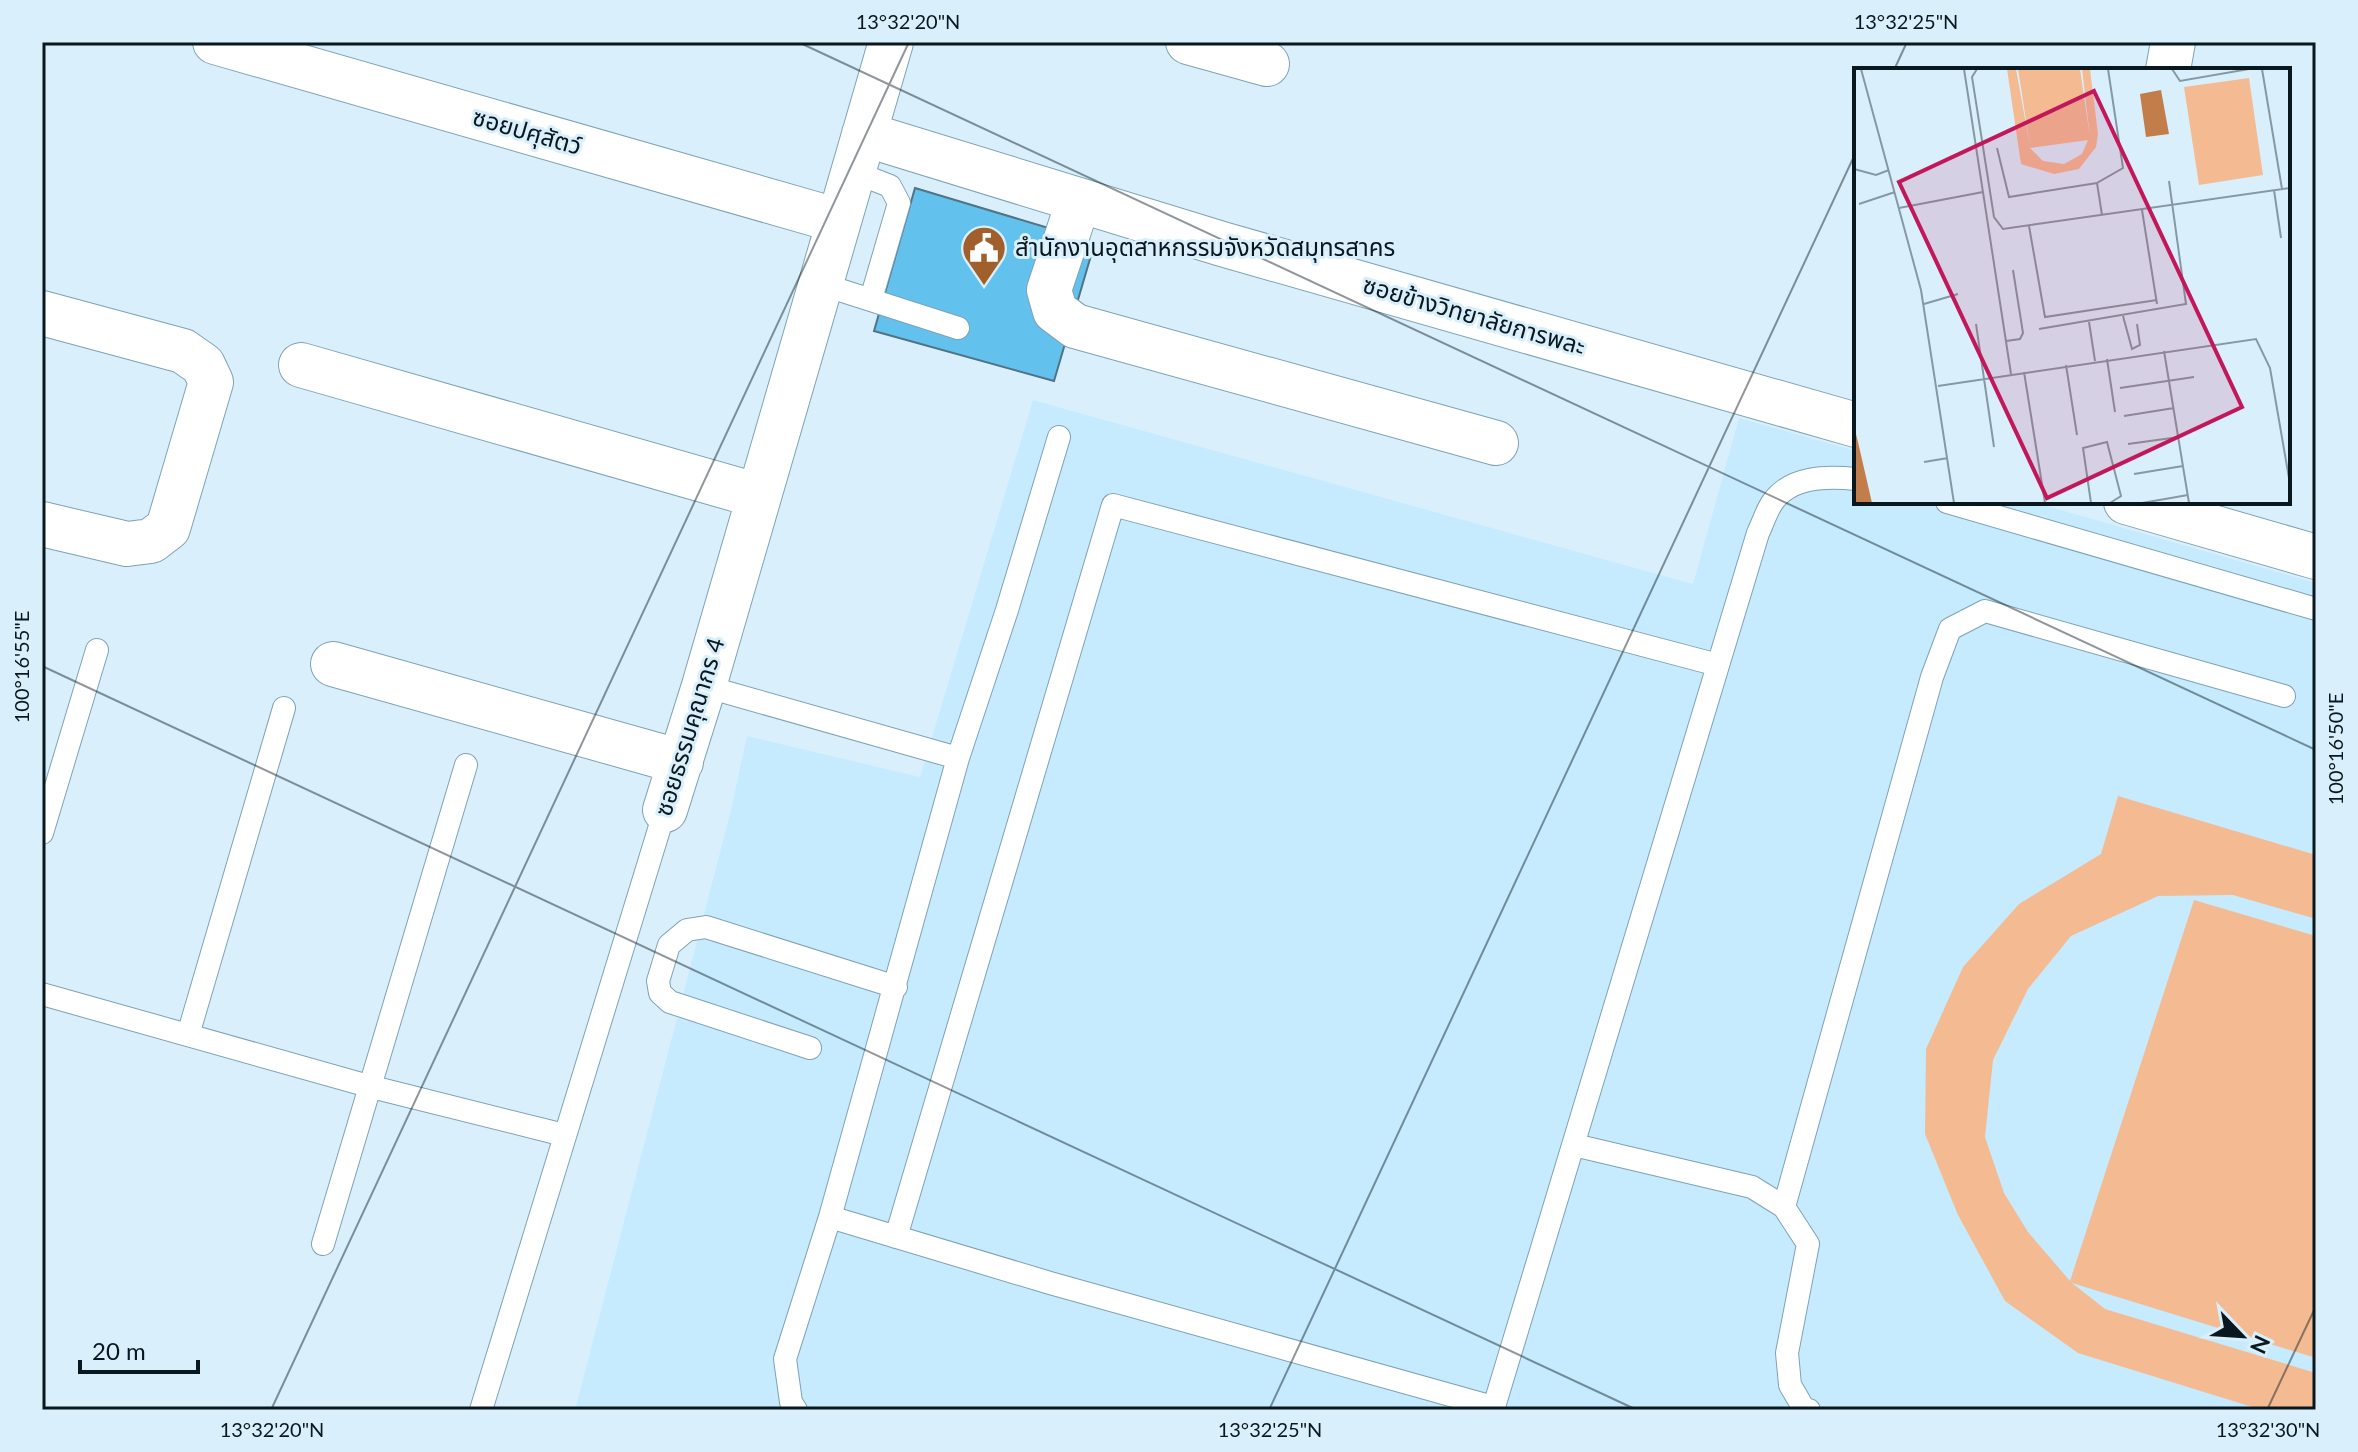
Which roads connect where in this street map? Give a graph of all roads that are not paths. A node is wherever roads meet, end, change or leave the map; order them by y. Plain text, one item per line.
1 (215, 42) edge
2 (891, 42) edge
3 (1188, 42) edge
4 (2173, 42) edge
5 (1267, 64) dead end
6 (2168, 68) edge
7 (859, 153) junction
8 (1079, 200) junction
9 (839, 221) junction
10 (821, 284) junction
11 (871, 299) junction
12 (42, 313) edge
13 (958, 328) dead end
14 (301, 365) dead end
15 (1854, 424) edge
16 (1059, 437) dead end
17 (1496, 443) dead end
18 (1854, 479) edge
19 (759, 496) junction
20 (1954, 504) edge
21 (2133, 504) edge
22 (42, 524) edge
23 (2316, 557) edge
24 (2316, 609) edge
25 (97, 650) dead end
26 (333, 664) dead end
27 (1718, 665) junction
28 (704, 686) junction
29 (2284, 696) dead end
30 (284, 708) dead end
31 (958, 758) junction
32 (681, 762) junction
33 (466, 765) dead end
34 (665, 810) joint
35 (42, 833) edge
36 (896, 987) junction
37 (42, 994) edge
38 (188, 1035) junction
39 (810, 1048) dead end
40 (372, 1087) junction
41 (564, 1135) junction
42 (1574, 1145) junction
43 (1784, 1207) junction
44 (830, 1217) junction
45 (896, 1237) junction
46 (323, 1244) dead end
47 (1493, 1409) edge
48 (481, 1410) edge
49 (796, 1410) edge
50 (1809, 1410) edge

1 - 9 street, ซอยปศุสัตว์
2 - 7 street, ซอยธรรมคุณากร 4
3 - 5 street
4 - 6 street
7 - 8 street, ซอยข้างวิทยาลัยการพละ
7 - 9 street, ซอยธรรมคุณากร 4
7 - 11 lane
8 - 15 street, ซอยข้างวิทยาลัยการพละ
8 - 17 street
9 - 10 street, ซอยธรรมคุณากร 4
10 - 11 lane
10 - 19 street, ซอยธรรมคุณากร 4
11 - 13 lane
12 - 22 street
14 - 19 street
16 - 31 lane
18 - 27 lane
19 - 28 street, ซอยธรรมคุณากร 4
20 - 24 lane
21 - 23 street
25 - 35 lane
26 - 32 street
27 - 42 lane
27 - 45 lane
28 - 31 lane
28 - 32 street, ซอยธรรมคุณากร 4
29 - 43 lane
30 - 38 lane
31 - 36 lane
32 - 34 street, ซอยธรรมคุณากร 4
33 - 40 lane
34 - 41 lane, ซอยธรรมคุณากร 4
36 - 39 lane
36 - 44 lane
37 - 38 lane
38 - 40 lane
40 - 41 lane
40 - 46 lane
41 - 48 lane, ซอยธรรมคุณากร 4
42 - 43 lane
42 - 47 lane
43 - 50 lane
44 - 45 lane
44 - 49 lane
45 - 47 lane

